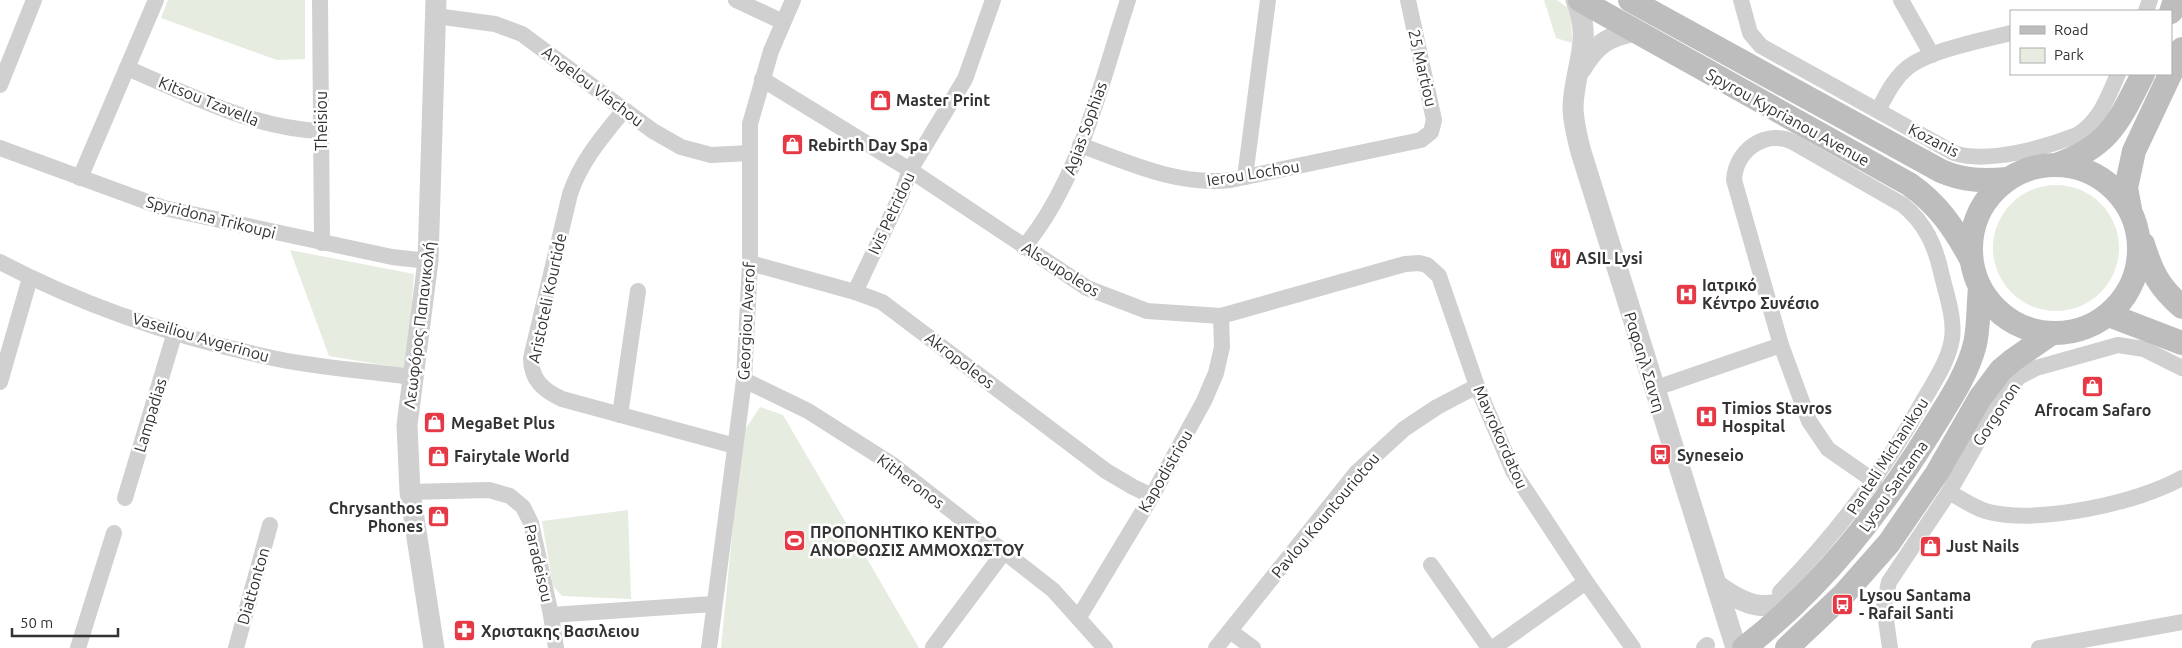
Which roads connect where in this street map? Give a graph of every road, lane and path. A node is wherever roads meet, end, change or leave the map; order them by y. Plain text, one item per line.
1 (34, 0) edge
2 (156, 0) edge
3 (320, 0) edge
4 (736, 0) edge
5 (793, 0) edge
6 (994, 0) edge
7 (1128, 0) edge
8 (1268, 0) edge
9 (1408, 0) edge
10 (1576, 0) edge
11 (1580, 0) edge
12 (1630, 0) edge
13 (1741, 0) edge
14 (1901, 0) edge
15 (436, 8) edge
16 (783, 22) junction
17 (1635, 31) junction
18 (2010, 33) edge
19 (2182, 49) edge
20 (1932, 55) junction
21 (127, 68) junction
22 (2172, 70) edge
23 (1578, 73) junction
24 (2118, 75) edge
25 (2142, 75) edge
26 (2170, 75) edge
27 (762, 79) junction
28 (0, 85) edge
29 (624, 110) junction
30 (1878, 110) junction
31 (321, 131) junction
32 (1428, 135) joint
33 (1080, 145) junction
34 (0, 148) edge
35 (750, 154) junction
36 (2056, 165) junction
37 (910, 170) junction
38 (1245, 177) junction
39 (80, 178) junction
40 (2008, 179) junction
41 (2134, 219) junction
42 (322, 243) junction
43 (1024, 247) junction
44 (428, 261) junction
45 (1972, 261) junction
46 (0, 262) edge
47 (750, 263) junction
48 (1427, 265) joint
49 (30, 278) junction
50 (1980, 288) junction
51 (638, 291) dead end
52 (855, 292) junction
53 (2182, 307) edge
54 (2109, 315) junction
55 (1221, 316) junction
56 (175, 332) junction
57 (2052, 333) junction
58 (2182, 343) edge
59 (1781, 346) junction
60 (2182, 368) edge
61 (412, 376) junction
62 (744, 380) junction
63 (0, 382) edge
64 (1477, 386) junction
65 (1653, 388) junction
66 (620, 415) junction
67 (735, 446) junction
68 (2182, 478) edge
69 (1874, 481) junction
70 (410, 492) junction
71 (1948, 492) junction
72 (1152, 496) junction
73 (125, 498) dead end
74 (270, 525) dead end
75 (114, 533) dead end
76 (1004, 552) junction
77 (1431, 565) dead end
78 (1586, 582) junction
79 (1717, 585) junction
80 (1780, 592) dead end
81 (1804, 596) junction
82 (713, 604) junction
83 (551, 615) junction
84 (1079, 617) junction
85 (2182, 622) edge
86 (1230, 631) junction
87 (933, 647) edge
88 (78, 648) edge
89 (236, 648) edge
90 (434, 648) edge
91 (556, 648) edge
92 (709, 648) edge
93 (1105, 648) edge
94 (1216, 648) edge
95 (1253, 648) edge
96 (1491, 648) edge
97 (1633, 648) edge
98 (1736, 648) edge
99 (1744, 648) edge
100 (1787, 648) edge
101 (1890, 648) edge
102 (2039, 648) edge

1 - 28 street
2 - 21 street
3 - 31 street, Theisiou
4 - 16 street
5 - 16 street, Georgiou Averof
6 - 37 street, Ivis Petridou
7 - 33 street, Agias Sophias
8 - 38 street
9 - 32 street, 25 Martiou
10 - 23 street, Ραφαηλ Σαντη
11 - 17 main road, Spyrou Kyprianou Avenue
12 - 40 main road, Spyrou Kyprianou Avenue
13 - 30 street, Kozanis
14 - 20 street
15 - 29 street, Angelou Vlachou
15 - 44 street, Λεωφόρος Παπανικολή
16 - 27 street, Georgiou Averof
17 - 23 street, Ραφαηλ Σαντη
17 - 45 main road, Spyrou Kyprianou Avenue
18 - 20 street
19 - 22 main road
20 - 30 street
21 - 31 street, Kitsou Tzavella
21 - 39 street
23 - 65 street, Ραφαηλ Σαντη
24 - 30 street, Kozanis
25 - 36 main road
26 - 41 main road
27 - 35 street, Georgiou Averof
27 - 37 street, Alsoupoleos
29 - 35 street, Angelou Vlachou
29 - 66 street, Aristoteli Kourtide
31 - 42 street, Theisiou
32 - 38 street, Ierou Lochou
33 - 38 street, Ierou Lochou
33 - 43 street, Agias Sophias
34 - 39 street, Spyridona Trikoupi
35 - 47 street, Georgiou Averof
36 - 40 main road
36 - 41 main road
37 - 43 street, Alsoupoleos
37 - 52 street, Ivis Petridou
39 - 42 street, Spyridona Trikoupi
40 - 45 main road
41 - 53 main road
41 - 54 main road
42 - 44 street, Spyridona Trikoupi
43 - 55 street, Alsoupoleos
44 - 61 street, Λεωφόρος Παπανικολή
45 - 50 main road
46 - 49 street, Vaseiliou Avgerinou
47 - 52 street, Akropoleos
47 - 62 street, Georgiou Averof
48 - 55 street, Alsoupoleos
48 - 64 street, Mavrokordatou
49 - 56 street, Vaseiliou Avgerinou
49 - 63 street
50 - 57 main road
50 - 81 main road, Lysou Santama
51 - 66 street
52 - 72 street, Akropoleos
54 - 57 main road
54 - 58 main road
55 - 72 street, Kapodistriou
56 - 61 street, Vaseiliou Avgerinou
56 - 73 street, Lampadias
57 - 100 main road, Lysou Santama
59 - 65 street
59 - 69 street
59 - 69 street, Panteli Michanikou
60 - 71 street, Gorgonon
61 - 70 street, Λεωφόρος Παπανικολή
62 - 67 street, Georgiou Averof
62 - 76 street, Kitheronos
64 - 78 street, Mavrokordatou
64 - 86 street, Pavlou Kountouriotou
65 - 79 street, Ραφαηλ Σαντη
66 - 67 street, Aristoteli Kourtide
67 - 82 street, Georgiou Averof
68 - 71 street
69 - 80 street, Panteli Michanikou
70 - 83 street, Paradeisou
70 - 90 street, Λεωφόρος Παπανικολή
71 - 101 street, Gorgonon
72 - 84 street, Kapodistriou
74 - 89 street, Diattonton
75 - 88 street
76 - 84 street, Kitheronos
76 - 87 street
77 - 96 street
78 - 96 street
78 - 97 street, Mavrokordatou
79 - 81 street
79 - 98 street, Ραφαηλ Σαντη
81 - 99 main road, Lysou Santama
82 - 83 street
82 - 92 street, Georgiou Averof
83 - 91 street, Paradeisou
84 - 93 street, Kitheronos
85 - 102 street
86 - 94 street, Pavlou Kountouriotou
86 - 95 street

